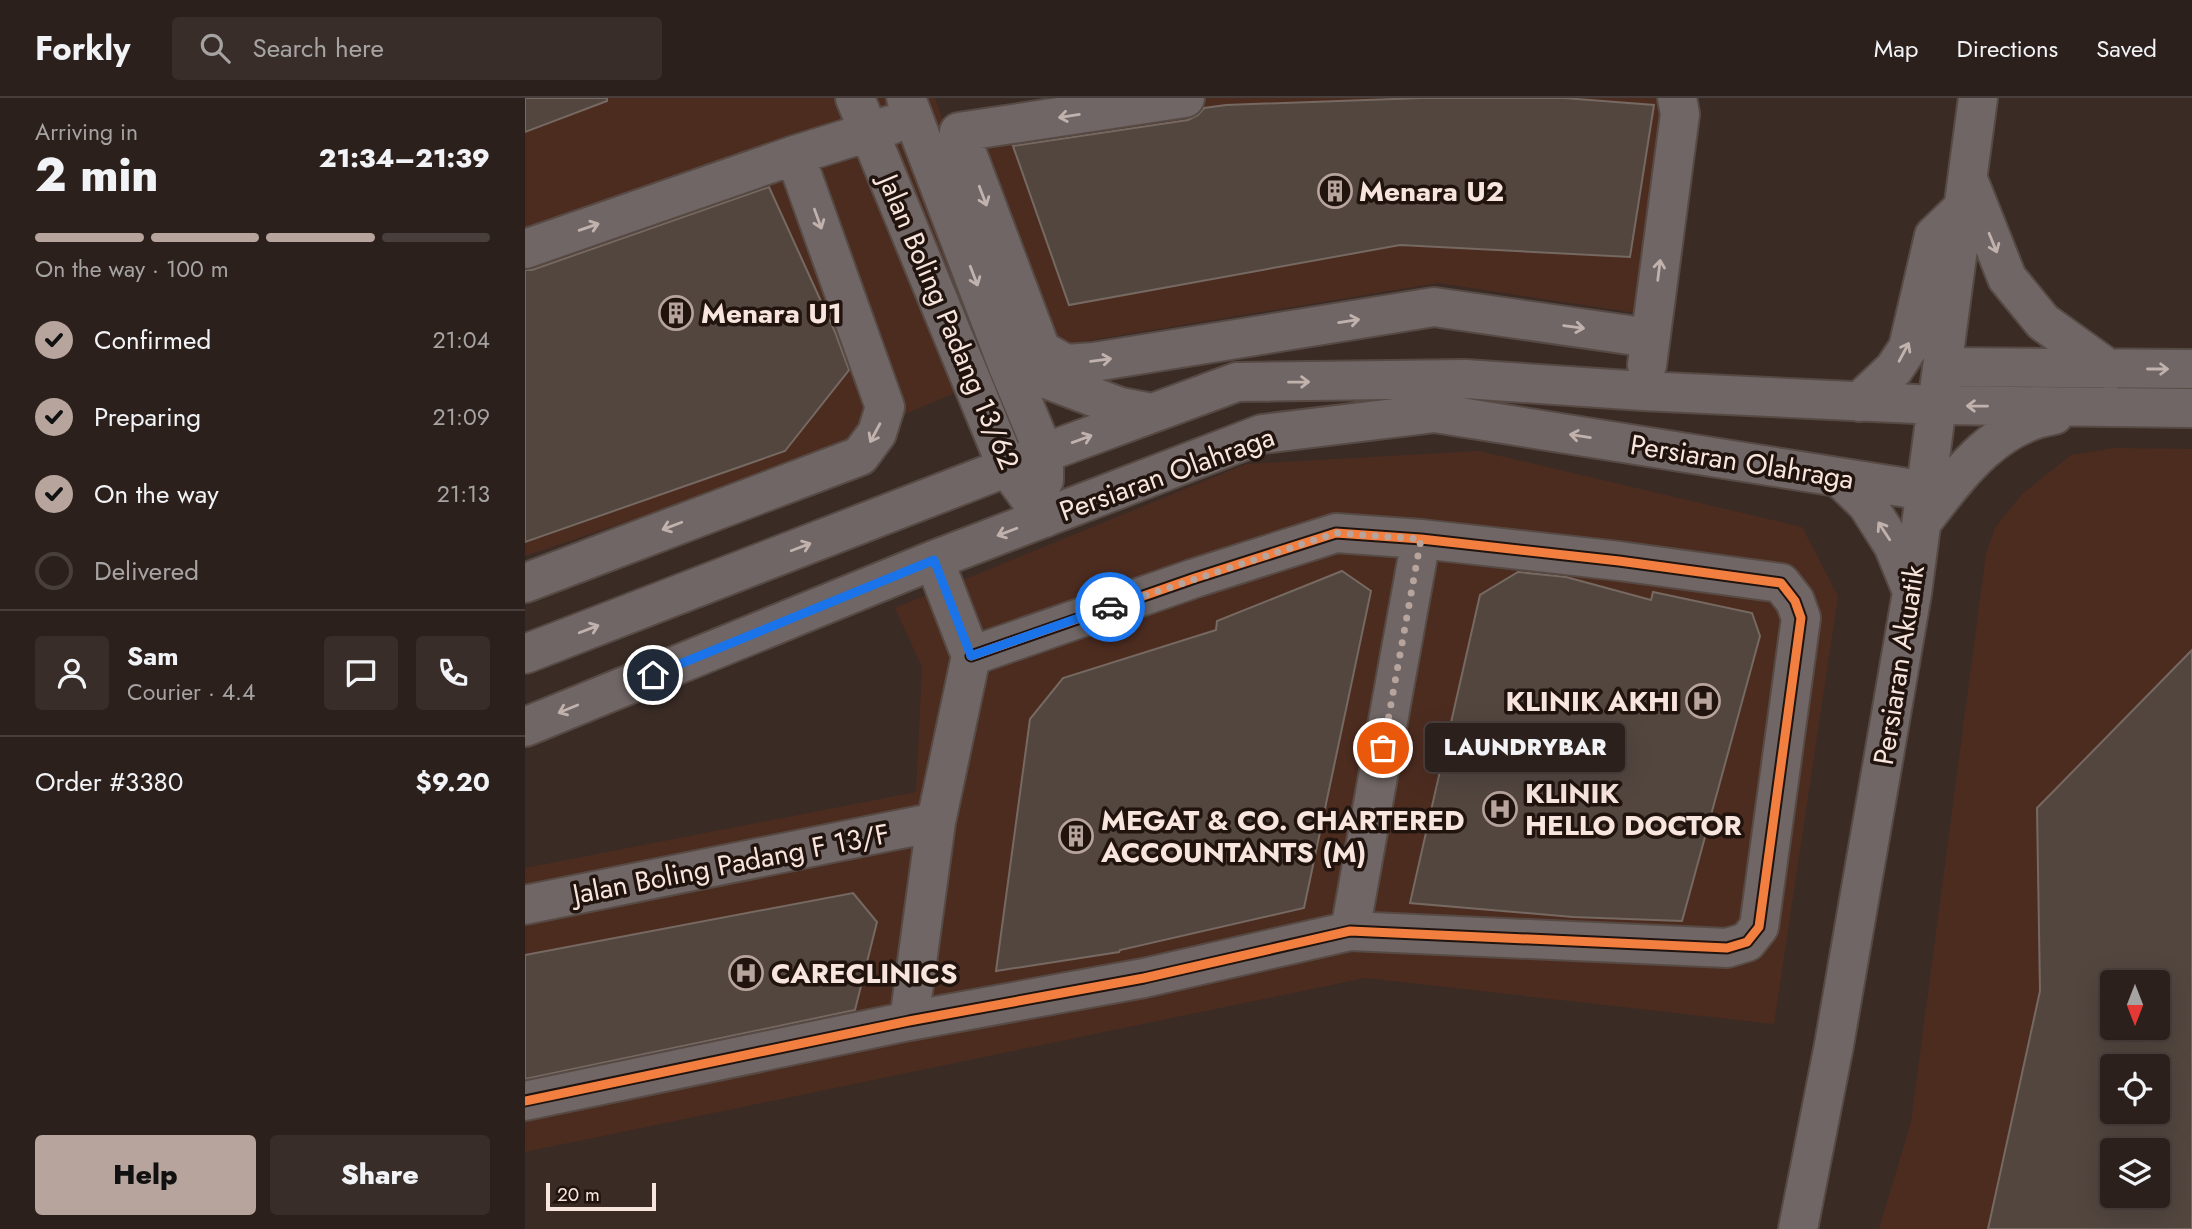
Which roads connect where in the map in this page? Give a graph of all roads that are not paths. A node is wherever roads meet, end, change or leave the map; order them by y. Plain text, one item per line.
1 (1185, 98) edge
2 (1677, 98) edge
3 (1978, 98) edge
4 (910, 107) edge
5 (862, 115) edge
6 (795, 155) junction
7 (1966, 194) junction
8 (525, 249) edge
9 (1650, 338) junction
10 (1007, 364) junction
11 (1943, 367) junction
12 (2192, 369) edge
13 (2110, 370) junction
14 (1643, 391) junction
15 (1859, 402) junction
16 (1937, 405) junction
17 (2108, 407) junction
18 (2192, 408) edge
19 (1152, 413) junction
20 (1044, 453) junction
21 (1007, 467) junction
22 (1841, 479) junction
23 (1924, 507) junction
24 (1044, 517) junction
25 (1421, 539) junction
26 (934, 560) junction
27 (525, 583) edge
28 (1912, 593) junction
29 (525, 654) edge
30 (971, 656) junction
31 (525, 727) edge
32 (936, 822) junction
33 (525, 905) edge
34 (1350, 932) junction
35 (909, 1021) junction
36 (525, 1101) edge
37 (1798, 1229) edge

1 -> 9 street
9 -> 2 street
3 - 7 street, Persiaran Akuatik
4 - 5 street
4 -> 10 street, Jalan Boling Padang 13/62
5 - 6 street
5 - 21 street, Jalan Boling Padang 13/62
8 -> 6 street
6 -> 27 street
7 - 11 street, Persiaran Akuatik
7 -> 13 street
15 -> 7 street
9 - 14 street
10 - 19 street
10 - 20 street, Jalan Boling Padang 13/62
11 - 13 street
11 - 16 street, Persiaran Akuatik
13 -> 12 street
14 - 15 street, Persiaran Olahraga
19 -> 14 street, Persiaran Olahraga
15 - 16 street, Persiaran Olahraga
17 -> 16 street, Persiaran Olahraga
16 - 23 street, Persiaran Akuatik
17 - 18 street
17 - 23 street
20 -> 19 street, Persiaran Olahraga
20 - 21 street, Persiaran Olahraga
20 - 24 street, Jalan Boling Padang 13/62
21 - 24 street, Jalan Boling Padang 13/62
29 -> 21 street, Persiaran Olahraga
22 - 23 street, Persiaran Olahraga
22 -> 24 street, Persiaran Olahraga
28 -> 22 street
23 - 28 street, Persiaran Akuatik
24 -> 26 street, Persiaran Olahraga
25 - 30 street
25 - 34 street
25 - 34 street
26 - 30 street
26 -> 31 street, Persiaran Olahraga
28 - 37 street, Persiaran Akuatik
30 - 32 street
32 - 33 street, Jalan Boling Padang F 13/F
32 - 35 street
34 - 35 street
35 - 36 street

